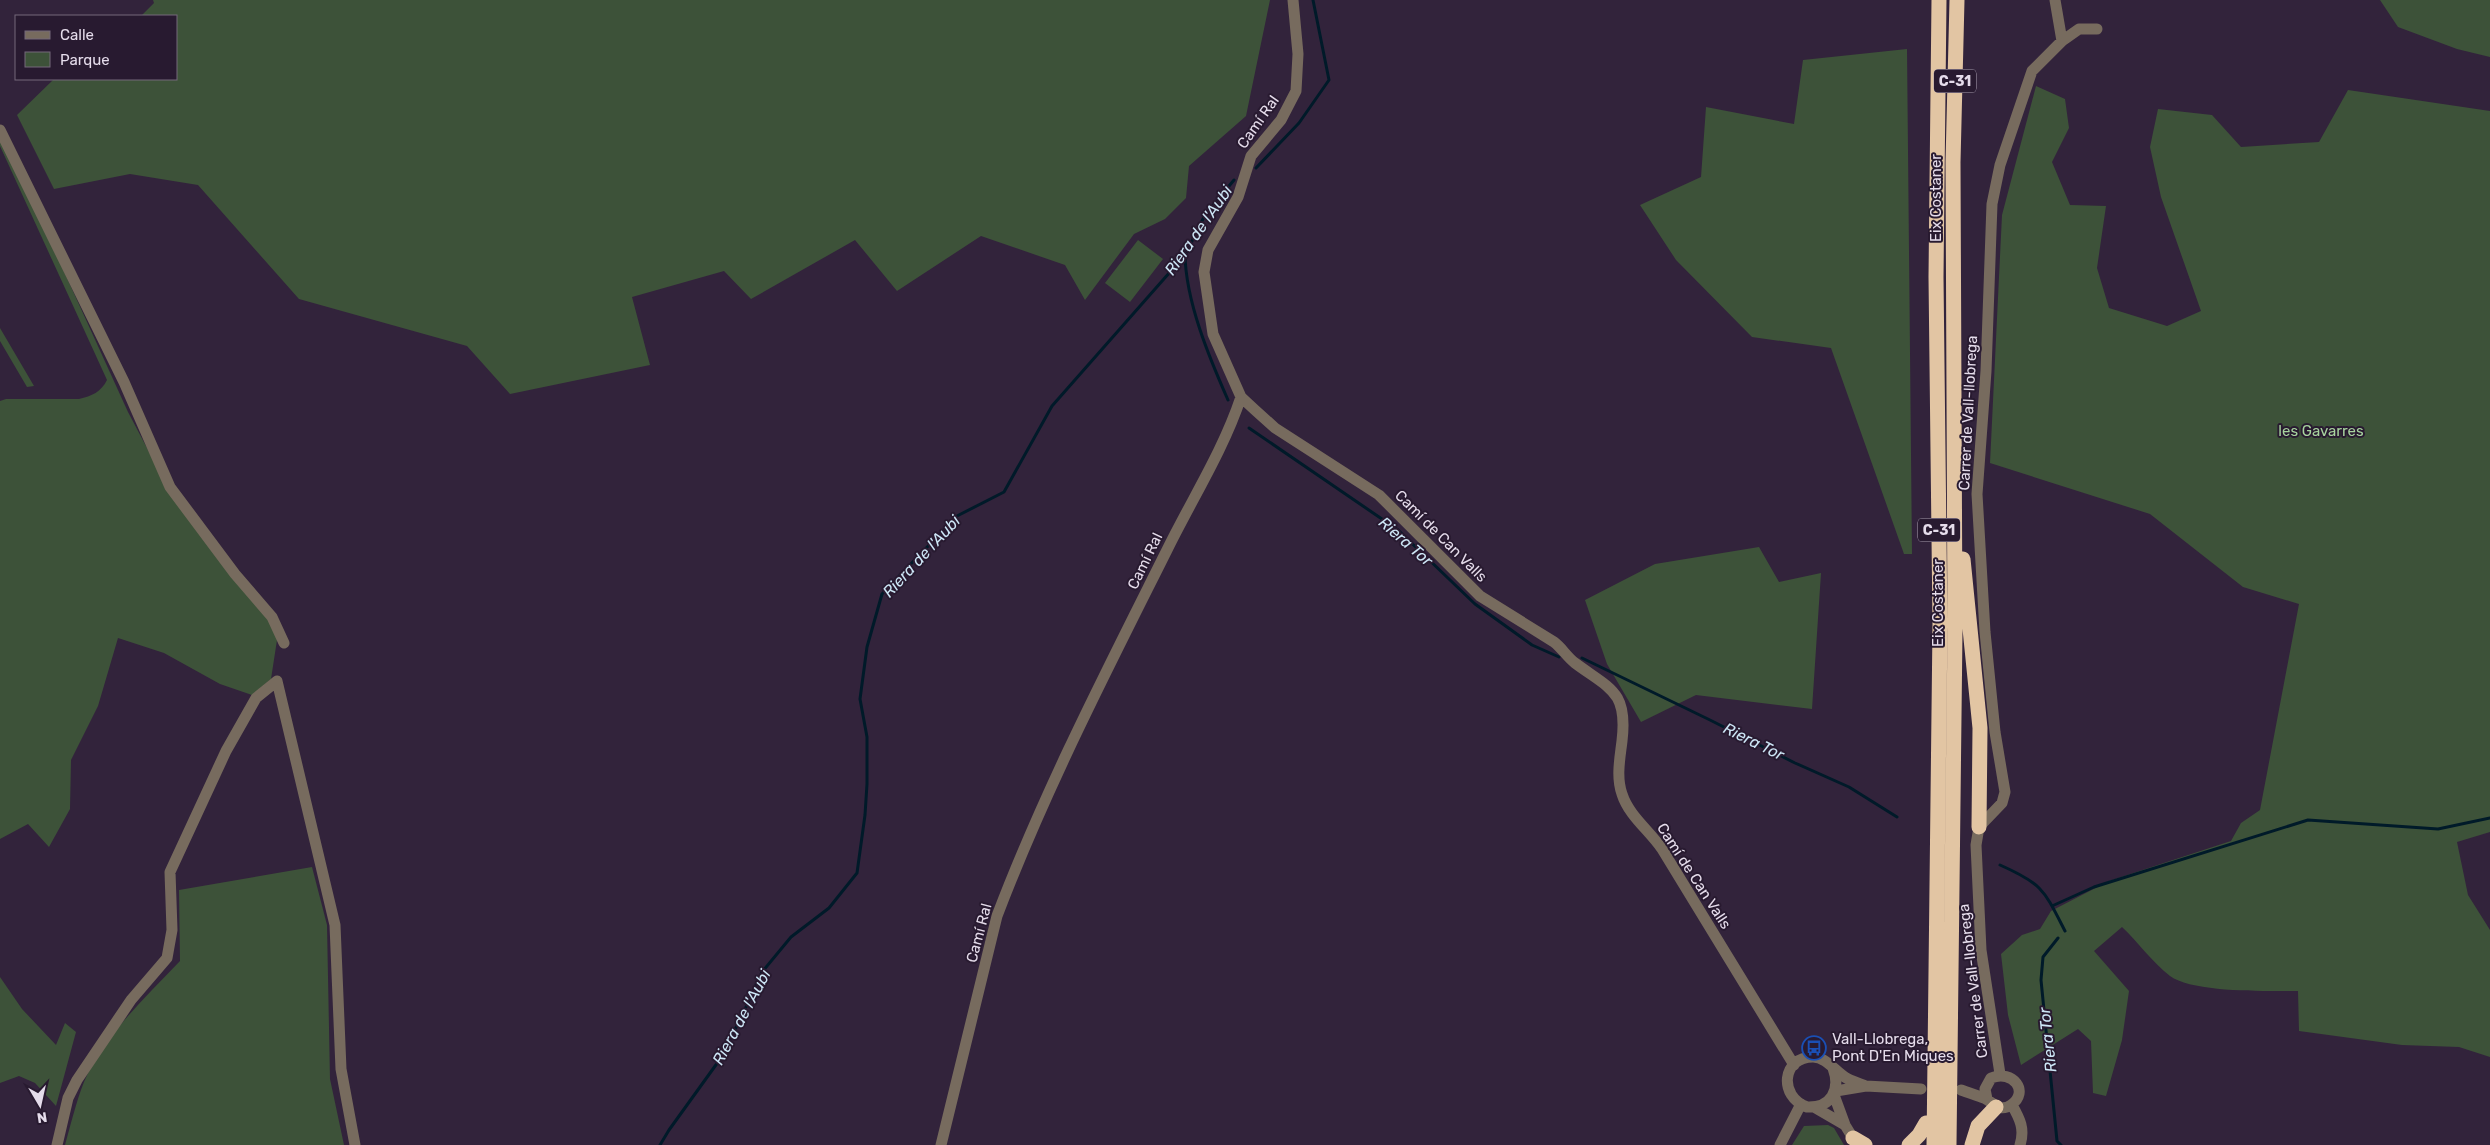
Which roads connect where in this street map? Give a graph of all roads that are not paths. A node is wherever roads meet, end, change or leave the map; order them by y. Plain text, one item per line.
1 (1293, 0) edge
2 (1940, 0) edge
3 (1957, 0) edge
4 (2055, 0) edge
5 (2097, 29) dead end
6 (2062, 41) junction
7 (0, 130) edge
8 (1241, 397) junction
9 (1954, 433) junction
10 (284, 643) dead end
11 (1980, 798) junction
12 (2002, 803) junction
13 (1979, 827) junction
14 (1938, 947) junction
15 (1794, 1064) junction
16 (1833, 1068) junction
17 (2000, 1074) junction
18 (1987, 1083) junction
19 (1866, 1086) junction
20 (1921, 1089) dead end
21 (1834, 1093) junction
22 (1991, 1103) junction
23 (1801, 1104) junction
24 (2012, 1105) junction
25 (1814, 1107) junction
26 (1926, 1123) junction
27 (1855, 1138) edge
28 (57, 1145) edge
29 (355, 1145) edge
30 (941, 1145) edge
31 (1780, 1145) edge
32 (1909, 1145) edge
33 (1925, 1145) edge
34 (1934, 1145) edge
35 (1949, 1145) edge
36 (1972, 1145) edge
37 (2020, 1145) edge

1 - 8 street, Camí Ral
2 - 14 highway, C-31
3 - 9 highway, Eix Costaner / C-31
4 - 6 street
5 - 6 street, Carrer de Vall-llobrega
6 - 12 street, Carrer de Vall-llobrega
7 - 10 street
8 - 15 street, Camí de Can Valls
8 - 30 street, Camí Ral
9 - 11 highway
9 - 35 highway, Eix Costaner / C-31
11 - 12 street
11 - 13 highway
12 - 13 street
13 - 17 street, Carrer de Vall-llobrega
14 - 26 highway
14 - 34 highway, C-31
15 - 16 street
15 - 23 street
16 - 19 street
16 - 21 street
17 - 18 street
17 - 24 street
18 - 22 street
18 - 22 street
19 - 20 street
19 - 21 street
21 - 25 street
21 - 27 street
22 - 24 street
22 - 36 highway
23 - 25 street
23 - 31 street
24 - 37 street
25 - 27 street
26 - 32 highway
26 - 33 highway
28 - 29 street

